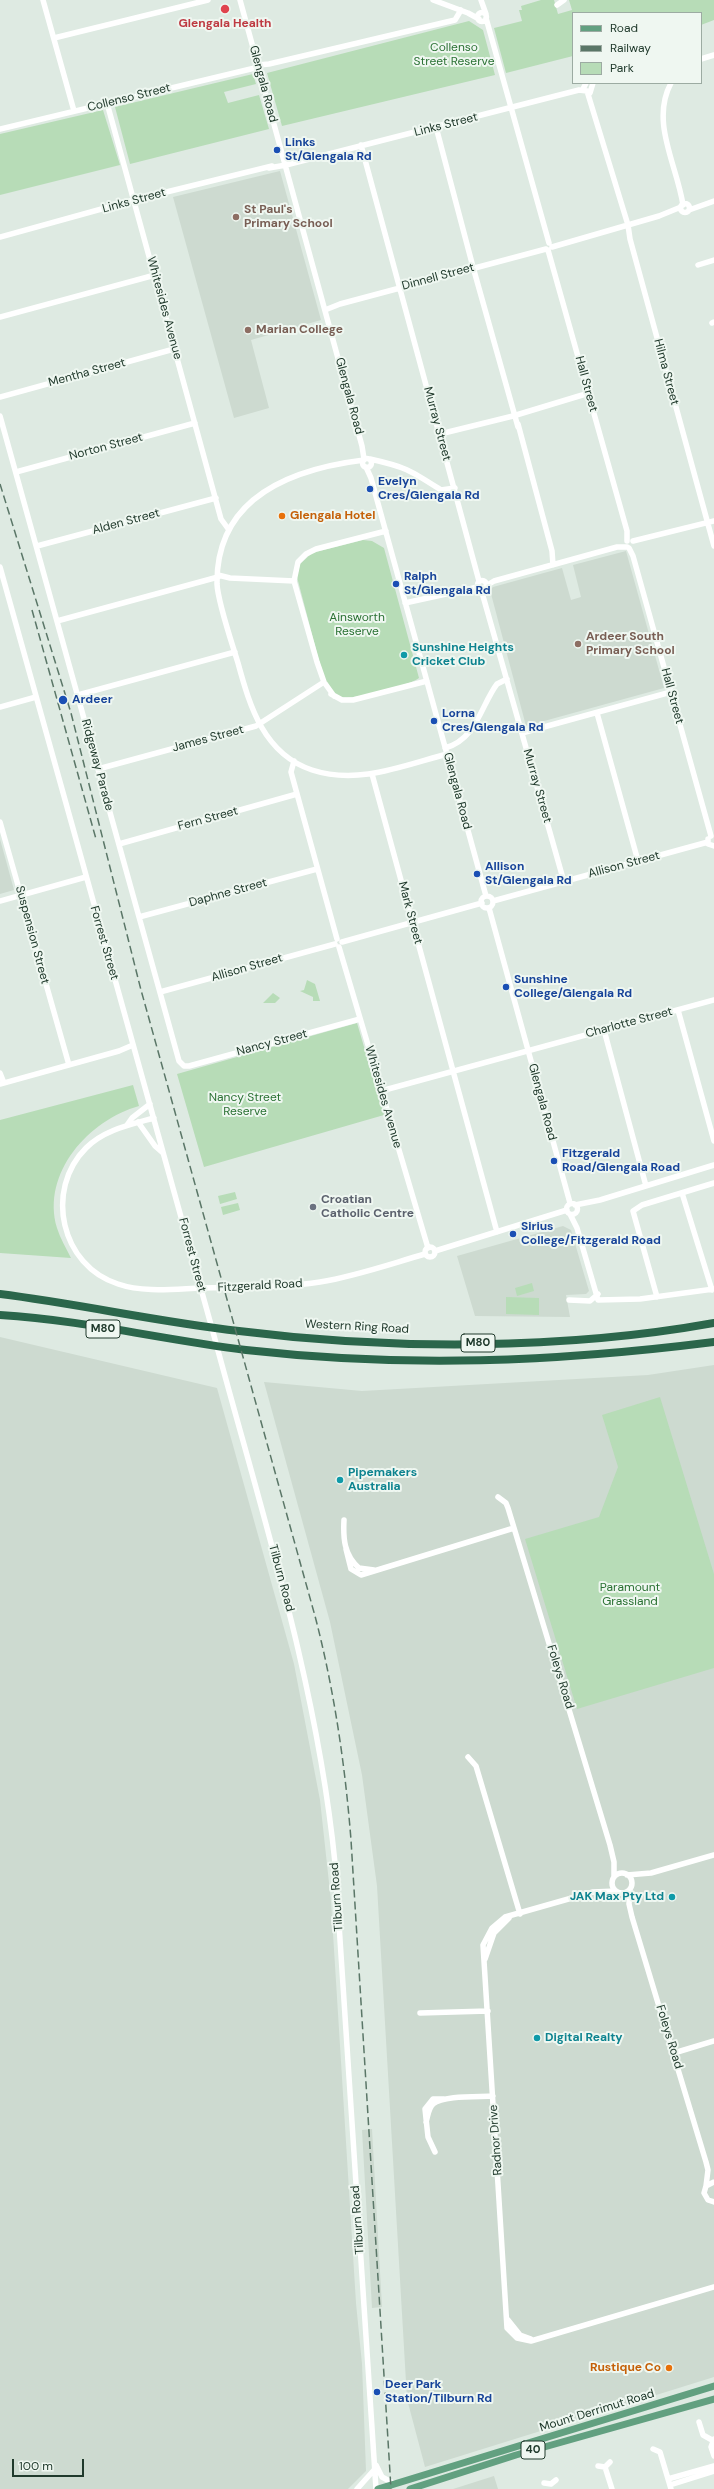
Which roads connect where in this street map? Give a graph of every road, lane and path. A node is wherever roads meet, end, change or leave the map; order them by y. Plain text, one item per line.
1 (43, 0) edge
2 (208, 0) edge
3 (240, 0) edge
4 (433, 0) edge
5 (562, 0) edge
6 (481, 1) edge
7 (557, 5) dead end
8 (460, 10) junction
9 (482, 16) junction
10 (54, 38) junction
11 (714, 55) edge
12 (702, 59) edge
13 (258, 67) junction
14 (670, 84) edge
15 (586, 89) edge
16 (108, 103) junction
17 (510, 109) junction
18 (74, 111) junction
19 (436, 127) junction
20 (0, 129) edge
21 (361, 145) junction
22 (285, 164) junction
23 (134, 200) junction
24 (714, 201) edge
25 (685, 207) junction
26 (626, 225) junction
27 (0, 237) edge
28 (548, 247) junction
29 (714, 260) edge
30 (698, 265) dead end
31 (474, 267) junction
32 (155, 275) junction
33 (400, 287) junction
34 (325, 308) junction
35 (0, 317) edge
36 (174, 349) junction
37 (589, 395) junction
38 (0, 397) edge
39 (0, 416) edge
40 (515, 416) junction
41 (195, 423) junction
42 (441, 436) junction
43 (367, 462) junction
44 (16, 472) junction
45 (455, 488) junction
46 (216, 498) junction
47 (710, 522) edge
48 (231, 527) junction
49 (386, 531) junction
50 (630, 544) junction
51 (37, 546) junction
52 (714, 546) edge
53 (556, 564) junction
54 (0, 567) edge
55 (218, 578) junction
56 (294, 580) junction
57 (481, 585) junction
58 (406, 605) junction
59 (58, 620) junction
60 (235, 652) junction
61 (427, 680) junction
62 (508, 681) junction
63 (322, 683) junction
64 (671, 692) junction
65 (78, 695) junction
66 (36, 697) junction
67 (0, 707) edge
68 (597, 713) junction
69 (259, 725) junction
70 (522, 733) junction
71 (446, 751) junction
72 (294, 761) junction
73 (98, 769) junction
74 (372, 774) junction
75 (297, 794) junction
76 (0, 822) edge
77 (712, 836) edge
78 (708, 842) junction
79 (119, 844) junction
80 (714, 847) edge
81 (638, 861) junction
82 (317, 869) junction
83 (86, 877) junction
84 (564, 882) junction
85 (21, 895) junction
86 (486, 896) junction
87 (493, 900) junction
88 (0, 901) edge
89 (482, 903) junction
90 (489, 908) junction
91 (139, 917) junction
92 (412, 922) junction
93 (338, 943) junction
94 (160, 992) junction
95 (714, 1000) edge
96 (678, 1010) junction
97 (360, 1019) junction
98 (604, 1030) junction
99 (134, 1047) junction
100 (528, 1051) junction
101 (68, 1065) junction
102 (184, 1066) joint
103 (453, 1072) junction
104 (0, 1073) edge
105 (2, 1083) edge
106 (382, 1091) junction
107 (150, 1104) junction
108 (154, 1118) junction
109 (138, 1122) junction
110 (127, 1125) junction
111 (714, 1141) edge
112 (164, 1153) junction
113 (714, 1166) edge
114 (714, 1183) edge
115 (646, 1186) junction
116 (682, 1193) junction
117 (600, 1200) junction
118 (573, 1204) junction
119 (572, 1212) junction
120 (497, 1232) junction
121 (428, 1248) junction
122 (435, 1251) junction
123 (425, 1254) junction
124 (713, 1290) edge
125 (0, 1294) edge
126 (596, 1295) junction
127 (657, 1297) junction
128 (569, 1300) dead end
129 (0, 1315) edge
130 (209, 1318) joint
131 (714, 1323) edge
132 (714, 1342) edge
133 (498, 1496) dead end
134 (344, 1520) dead end
135 (514, 1528) junction
136 (468, 1757) dead end
137 (714, 1855) edge
138 (614, 1862) junction
139 (625, 1874) junction
140 (643, 1875) junction
141 (613, 1879) junction
142 (631, 1888) junction
143 (601, 1890) junction
144 (618, 1892) junction
145 (629, 1904) junction
146 (520, 1914) junction
147 (488, 2011) junction
148 (420, 2013) dead end
149 (714, 2041) edge
150 (674, 2053) junction
151 (493, 2096) junction
152 (435, 2152) dead end
153 (708, 2170) junction
154 (714, 2179) edge
155 (714, 2182) edge
156 (706, 2186) junction
157 (713, 2203) edge
158 (714, 2286) edge
159 (714, 2382) edge
160 (714, 2386) edge
161 (714, 2399) edge
162 (655, 2405) junction
163 (699, 2422) dead end
164 (713, 2439) edge
165 (653, 2448) dead end
166 (714, 2456) edge
167 (374, 2459) junction
168 (468, 2462) junction
169 (610, 2462) dead end
170 (598, 2466) dead end
171 (714, 2466) edge
172 (605, 2467) junction
173 (374, 2469) junction
174 (470, 2470) junction
175 (714, 2471) edge
176 (544, 2483) dead end
177 (395, 2484) junction
178 (553, 2484) edge
179 (670, 2484) edge
180 (357, 2489) edge
181 (377, 2489) edge
182 (410, 2489) edge
183 (612, 2489) edge

1 - 10 street
2 - 10 street
3 - 13 street, Glengala Road
4 - 8 street
5 - 7 street
6 - 9 street
8 - 9 street
8 - 13 street, Collenso Street
9 - 17 street, Hall Street
10 - 18 street
11 - 12 street
13 - 16 street, Collenso Street
13 - 22 street, Glengala Road
14 - 25 street
15 - 17 street, Links Street
15 - 26 street, Hilma Street
16 - 18 street, Collenso Street
16 - 23 street, Whitesides Avenue
17 - 19 street, Links Street
17 - 28 street, Hall Street
18 - 20 street, Collenso Street
19 - 21 street, Links Street
19 - 31 street
21 - 22 street, Links Street
21 - 33 street, Murray Street
22 - 23 street, Links Street
22 - 34 street, Glengala Road
23 - 27 street, Links Street
23 - 32 street, Whitesides Avenue
24 - 25 street, Dinnell Street
25 - 26 street, Dinnell Street
26 - 28 street, Dinnell Street
26 - 47 street, Hilma Street
28 - 31 street, Dinnell Street
28 - 37 street, Hall Street
29 - 30 street
31 - 33 street, Dinnell Street
31 - 40 street
32 - 35 street
32 - 36 street, Whitesides Avenue
33 - 34 street, Dinnell Street
33 - 42 street, Murray Street
34 - 43 street, Glengala Road
36 - 38 street, Mentha Street
36 - 41 street, Whitesides Avenue
37 - 40 street
37 - 50 street, Hall Street
39 - 44 street, Ridgeway Parade
40 - 42 street
40 - 53 street
41 - 44 street, Norton Street
41 - 46 street, Whitesides Avenue
42 - 45 street, Murray Street
43 - 45 street
43 - 48 street
43 - 49 street, Glengala Road
44 - 51 street, Ridgeway Parade
45 - 57 street, Murray Street
46 - 48 street, Whitesides Avenue
46 - 51 street, Alden Street
47 - 50 street
47 - 52 street, Hilma Street
48 - 55 street
49 - 56 street
49 - 58 street, Glengala Road
50 - 53 street
50 - 64 street, Hall Street
51 - 59 street, Ridgeway Parade
53 - 57 street
54 - 66 street, Forrest Street
55 - 56 street
55 - 59 street
55 - 60 street
56 - 63 street
57 - 58 street
57 - 62 street, Murray Street
58 - 61 street, Glengala Road
59 - 65 street, Ridgeway Parade
60 - 65 street
60 - 69 street
61 - 63 street
61 - 71 street, Glengala Road
62 - 70 street, Murray Street
62 - 71 street
63 - 69 street, James Street
64 - 68 street
64 - 77 street, Hall Street
65 - 73 street, Ridgeway Parade
66 - 67 street
66 - 83 street, Forrest Street
68 - 70 street
68 - 81 street
69 - 72 street
69 - 73 street, James Street
70 - 84 street, Murray Street
71 - 74 street
71 - 86 street, Glengala Road
72 - 74 street
72 - 75 street, Whitesides Avenue
73 - 79 street, Ridgeway Parade
74 - 92 street, Mark Street
75 - 79 street, Fern Street
75 - 82 street, Whitesides Avenue
76 - 85 street, Suspension Street
77 - 78 street
78 - 80 street
78 - 81 street, Allison Street
79 - 91 street, Ridgeway Parade
81 - 84 street, Allison Street
82 - 91 street, Daphne Street
82 - 93 street, Whitesides Avenue
83 - 85 street
83 - 99 street, Forrest Street
84 - 87 street, Allison Street
85 - 88 street
85 - 101 street, Suspension Street
86 - 87 street
86 - 89 street
87 - 90 street
89 - 90 street
89 - 92 street, Allison Street
90 - 100 street, Glengala Road
91 - 94 street, Ridgeway Parade
92 - 93 street, Allison Street
92 - 103 street, Mark Street
93 - 94 street, Allison Street
93 - 97 street, Whitesides Avenue
94 - 102 street, Ridgeway Parade
95 - 96 street, Charlotte Street
96 - 98 street, Charlotte Street
96 - 111 street
97 - 102 street, Nancy Street
97 - 106 street, Whitesides Avenue
98 - 100 street, Charlotte Street
98 - 115 street
99 - 101 street
99 - 107 street, Forrest Street
100 - 103 street, Charlotte Street
100 - 118 street, Glengala Road
101 - 105 street
103 - 106 street, Charlotte Street
103 - 120 street, Mark Street
104 - 105 street
106 - 121 street, Whitesides Avenue
107 - 108 street, Forrest Street
107 - 110 street
108 - 109 street, Fitzgerald Road
108 - 112 street, Forrest Street
109 - 110 street, Fitzgerald Road
109 - 112 street
110 - 123 street, Fitzgerald Road
112 - 130 street, Forrest Street
113 - 115 street
114 - 116 street
115 - 117 street
116 - 124 street
116 - 127 street
117 - 118 street
117 - 119 street
118 - 119 street
118 - 119 street, Glengala Road
119 - 120 street
119 - 126 street, Glengala Road
120 - 122 street
121 - 122 street
121 - 123 street
122 - 123 street
124 - 127 street
125 - 131 highway, Western Ring Road / M80
126 - 127 street
126 - 128 street
129 - 132 highway, M80
130 - 167 street, Tilburn Road
133 - 135 street, Foleys Road
134 - 135 street
135 - 138 street, Foleys Road
136 - 146 street
137 - 140 street
138 - 139 street, Foleys Road
138 - 141 street, Foleys Road
139 - 140 street
139 - 141 street
139 - 142 street
140 - 142 street
141 - 143 street, Radnor Drive
141 - 144 street
142 - 144 street
142 - 145 street, Foleys Road
143 - 144 street, Radnor Drive
143 - 146 street, Radnor Drive
144 - 145 street, Foleys Road
145 - 150 street, Foleys Road
146 - 147 street, Radnor Drive
147 - 148 street
147 - 151 street, Radnor Drive
149 - 150 street
150 - 153 street, Foleys Road
151 - 152 street
151 - 158 street, Radnor Drive
153 - 154 street, Foleys Road
153 - 156 street, Foleys Road
155 - 156 street
156 - 157 street
159 - 162 main road
160 - 162 main road, Mount Derrimut Road / 40
161 - 174 main road, Mount Derrimut Road / 40
162 - 168 main road, Mount Derrimut Road / 40
163 - 164 street
164 - 166 street
165 - 179 street
167 - 173 street, Tilburn Road
167 - 177 street
168 - 174 main road
168 - 177 main road, Mount Derrimut Road / 40
169 - 172 street
170 - 172 street
171 - 179 street
172 - 183 street
173 - 180 street
173 - 181 street, Tilburn Road
174 - 182 main road, Mount Derrimut Road / 40
175 - 179 street
176 - 178 street
177 - 181 main road, 40

